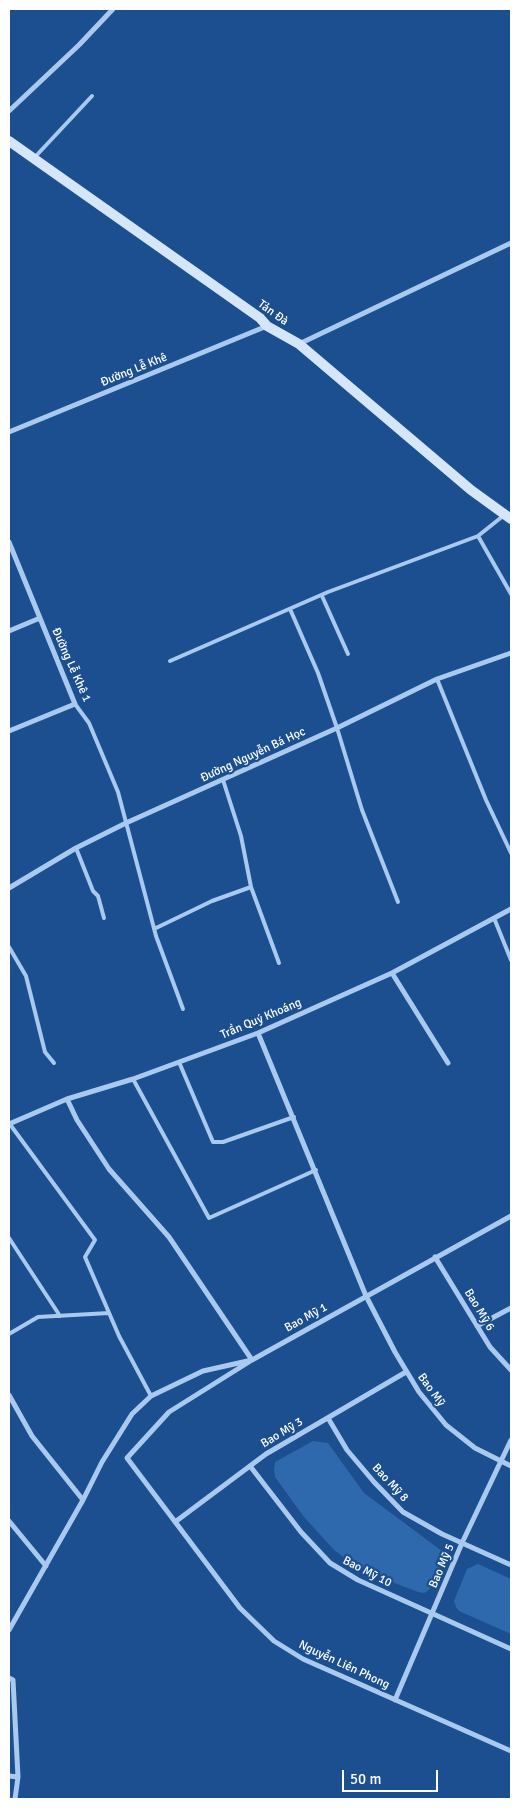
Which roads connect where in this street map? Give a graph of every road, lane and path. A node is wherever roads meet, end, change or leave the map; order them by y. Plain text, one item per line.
1 (112, 9) edge
2 (92, 96) dead end
3 (9, 111) edge
4 (9, 141) edge
5 (33, 158) junction
6 (511, 243) edge
7 (267, 326) junction
8 (298, 344) junction
9 (9, 432) edge
10 (508, 517) edge
11 (478, 536) junction
12 (9, 542) edge
13 (511, 594) edge
14 (322, 596) junction
15 (290, 609) junction
16 (40, 618) junction
17 (9, 631) edge
18 (511, 653) edge
19 (348, 654) dead end
20 (170, 660) dead end
21 (437, 679) junction
22 (75, 704) junction
23 (338, 728) junction
24 (9, 731) edge
25 (223, 780) junction
26 (126, 823) junction
27 (76, 848) junction
28 (511, 853) edge
29 (251, 887) junction
30 (9, 888) edge
31 (398, 902) dead end
32 (511, 909) edge
33 (104, 918) dead end
34 (494, 918) junction
35 (154, 928) junction
36 (9, 947) edge
37 (511, 960) edge
38 (279, 963) dead end
39 (392, 973) junction
40 (183, 1009) dead end
41 (258, 1033) junction
42 (179, 1062) junction
43 (54, 1063) dead end
44 (448, 1063) dead end
45 (132, 1079) junction
46 (67, 1099) junction
47 (294, 1117) junction
48 (9, 1123) edge
49 (316, 1170) junction
50 (511, 1216) edge
51 (9, 1238) edge
52 (435, 1257) junction
53 (366, 1296) junction
54 (511, 1308) edge
55 (109, 1313) junction
56 (60, 1316) junction
57 (477, 1326) junction
58 (9, 1334) edge
59 (252, 1360) junction
60 (511, 1370) edge
61 (406, 1372) junction
62 (9, 1395) edge
63 (151, 1396) junction
64 (328, 1418) junction
65 (511, 1440) edge
66 (126, 1458) joint
67 (501, 1461) junction
68 (250, 1466) junction
69 (511, 1466) edge
70 (83, 1500) junction
71 (9, 1521) edge
72 (174, 1522) junction
73 (462, 1543) junction
74 (511, 1565) edge
75 (46, 1566) junction
76 (432, 1613) junction
77 (9, 1630) edge
78 (511, 1649) edge
79 (9, 1678) edge
80 (395, 1700) junction
81 (511, 1752) edge
82 (9, 1776) edge
83 (18, 1777) junction
84 (15, 1799) edge

1 - 3 street
2 - 5 lane
4 - 5 main road, Tản Đà
5 - 7 main road, Tản Đà
6 - 8 street
7 - 8 main road, Tản Đà
7 - 9 street, Đường Lễ Khê
8 - 10 main road, Tản Đà
10 - 11 lane
11 - 13 lane
11 - 14 lane
12 - 16 street, Đường Lễ Khê 1
14 - 15 lane
14 - 19 lane
15 - 20 lane
15 - 23 lane
16 - 17 street
16 - 22 street, Đường Lễ Khê 1
18 - 21 street, Đường Nguyễn Bá Học
21 - 23 street, Đường Nguyễn Bá Học
21 - 28 lane
22 - 24 street
22 - 26 lane, Đường Lễ Khê 1
23 - 25 street, Đường Nguyễn Bá Học
23 - 31 lane
25 - 26 street, Đường Nguyễn Bá Học
25 - 29 lane
26 - 27 street, Đường Nguyễn Bá Học
26 - 35 lane, Đường Lễ Khê 1
27 - 30 street, Đường Nguyễn Bá Học
27 - 33 lane
29 - 35 lane
29 - 38 lane
32 - 34 street, Trần Quý Khoáng
34 - 37 lane
34 - 39 street, Trần Quý Khoáng
35 - 40 lane, Đường Lễ Khê 1
36 - 43 lane
39 - 41 street, Trần Quý Khoáng
39 - 44 street
41 - 42 street, Trần Quý Khoáng
41 - 47 street, Bao Mỹ
42 - 45 street, Trần Quý Khoáng
42 - 47 lane
45 - 46 street, Trần Quý Khoáng
45 - 49 lane
46 - 48 street, Trần Quý Khoáng
46 - 59 street
47 - 49 street, Bao Mỹ
48 - 55 lane
49 - 53 street, Bao Mỹ
50 - 52 street, Bao Mỹ 1
51 - 56 lane
52 - 53 street, Bao Mỹ 1
52 - 57 street, Bao Mỹ 6
53 - 59 street, Bao Mỹ 1
53 - 61 street, Bao Mỹ
54 - 57 street
55 - 56 lane
55 - 63 lane
56 - 58 lane
57 - 60 street, Bao Mỹ 6
59 - 63 street
59 - 66 street, Bao Mỹ 1
61 - 64 street, Bao Mỹ 3
61 - 67 street, Bao Mỹ
62 - 70 street
63 - 70 street
64 - 68 street, Bao Mỹ 3
64 - 73 street, Bao Mỹ 8
65 - 67 street, Bao Mỹ 5
66 - 72 street, Nguyễn Liên Phong
67 - 69 street, Bao Mỹ
67 - 73 street, Bao Mỹ 5
68 - 72 street, Bao Mỹ 3
68 - 76 street, Bao Mỹ 10
70 - 75 street
71 - 75 street
72 - 80 street, Nguyễn Liên Phong
73 - 74 street, Bao Mỹ 8
73 - 76 street, Bao Mỹ 5
75 - 77 street
76 - 78 street, Bao Mỹ 10
76 - 80 street, Bao Mỹ 5
79 - 83 street
80 - 81 street, Nguyễn Liên Phong
82 - 83 street
83 - 84 street

